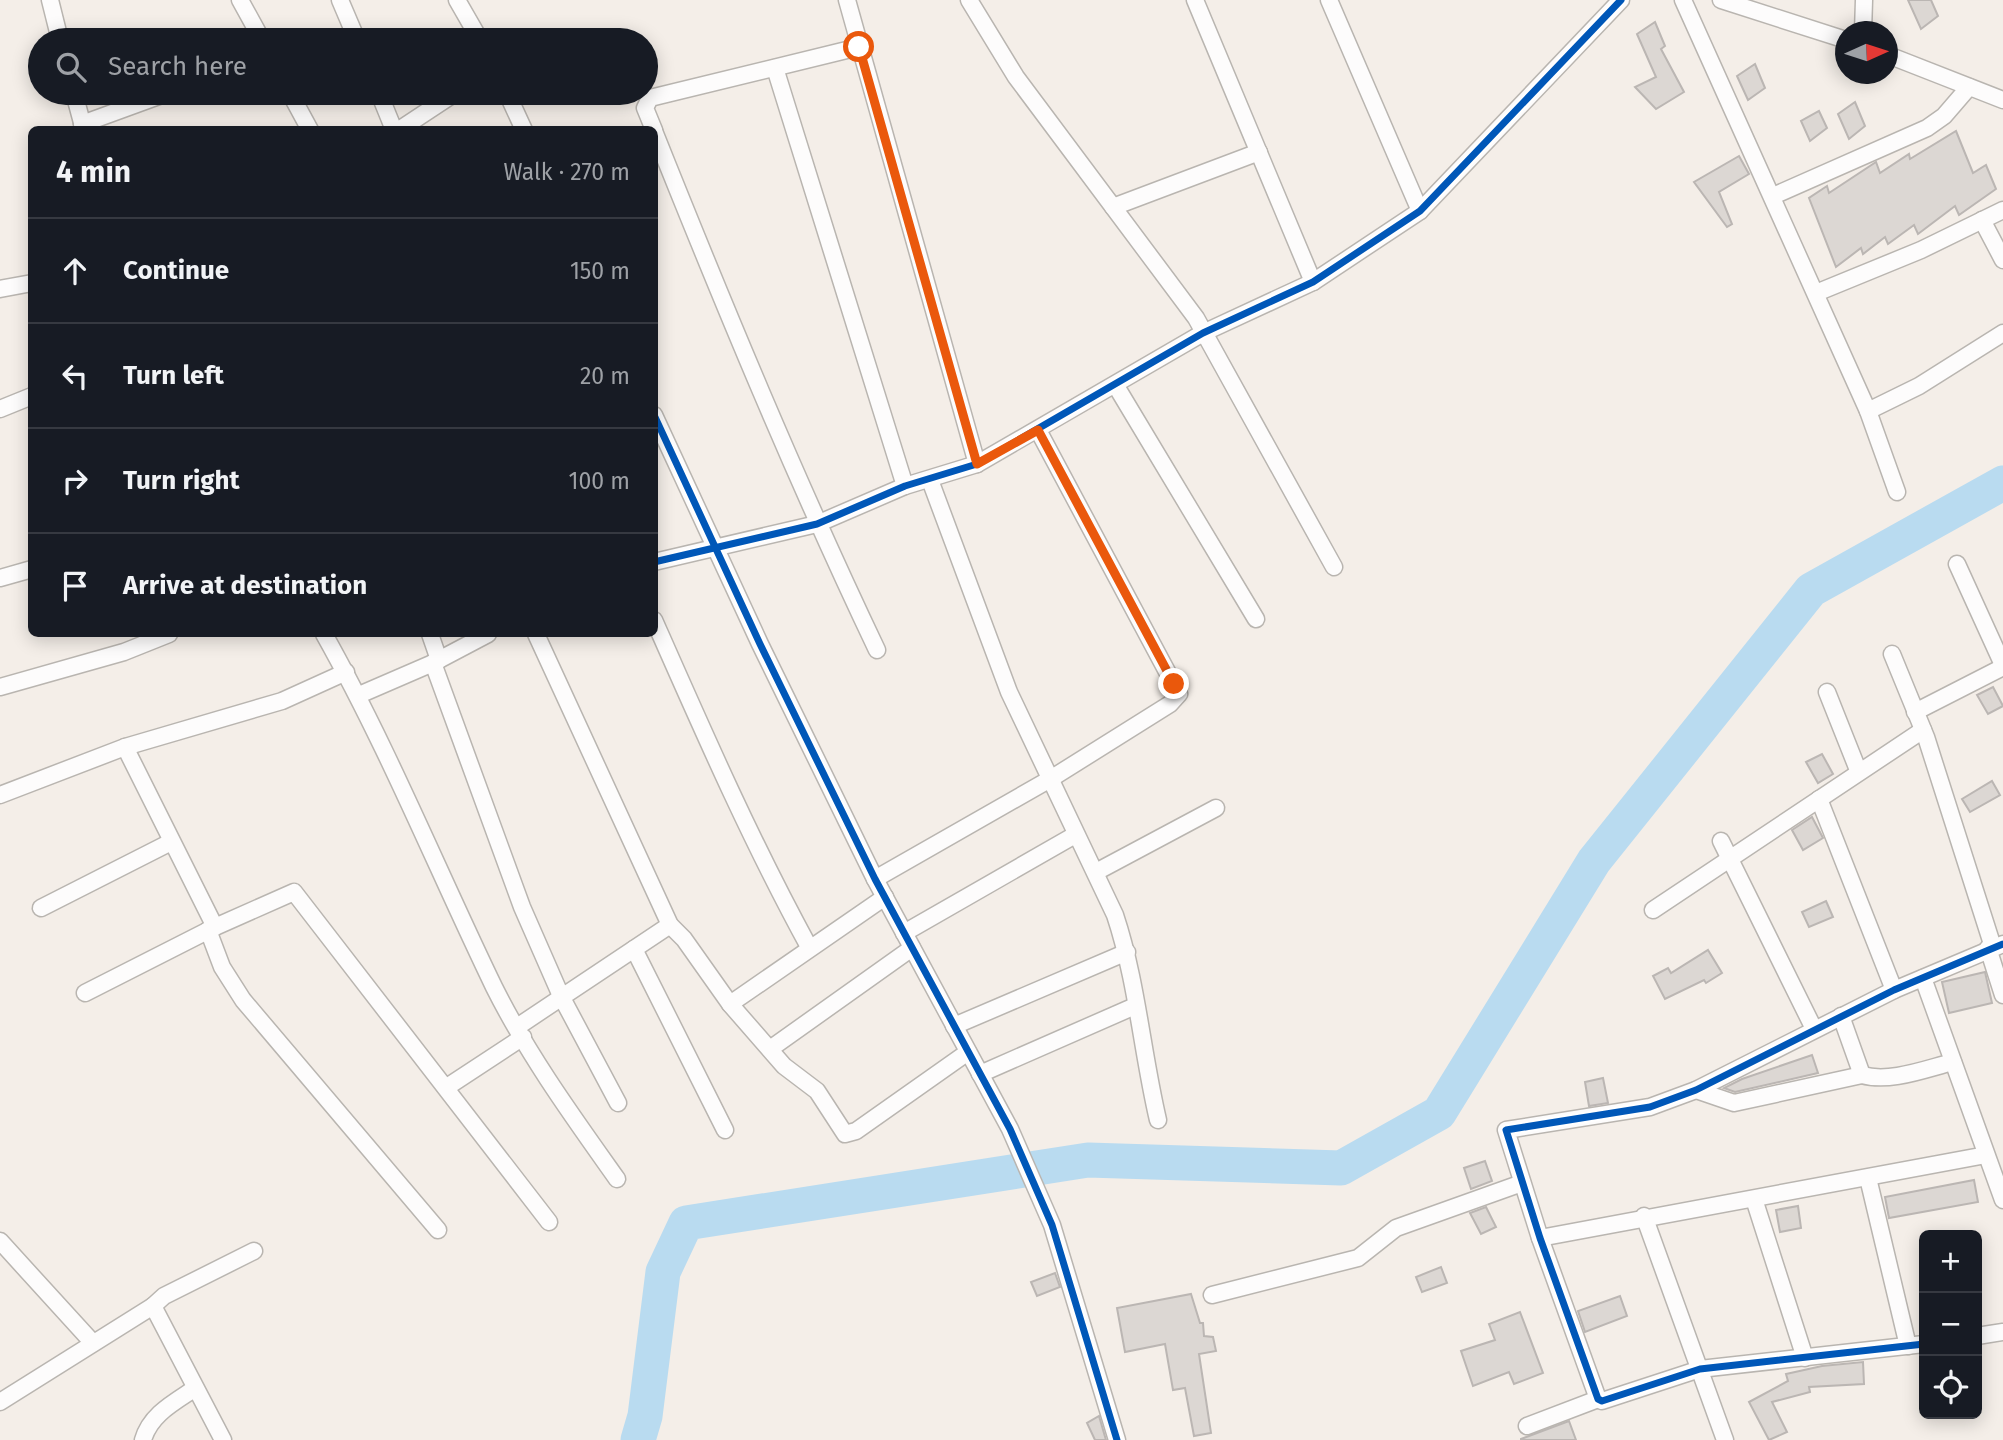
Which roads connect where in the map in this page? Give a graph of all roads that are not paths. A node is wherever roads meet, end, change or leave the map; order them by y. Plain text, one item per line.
1 (50, 0) edge
2 (240, 0) edge
3 (340, 0) edge
4 (457, 0) edge
5 (847, 0) edge
6 (969, 0) edge
7 (1195, 0) edge
8 (1329, 0) edge
9 (1620, 0) edge
10 (1683, 0) edge
11 (1723, 0) edge
12 (1864, 0) edge
13 (1863, 21) edge
14 (57, 28) edge
15 (255, 28) edge
16 (352, 28) edge
17 (473, 28) edge
18 (1835, 36) edge
19 (859, 47) junction
20 (1898, 59) edge
21 (775, 68) junction
22 (1969, 87) junction
23 (658, 97) edge
24 (2003, 100) edge
25 (77, 105) edge
26 (137, 105) edge
27 (296, 105) edge
28 (385, 105) edge
29 (436, 105) edge
30 (513, 105) edge
31 (647, 105) edge
32 (83, 126) edge
33 (85, 126) edge
34 (308, 126) edge
35 (395, 126) edge
36 (403, 126) edge
37 (522, 126) edge
38 (652, 126) edge
39 (658, 140) edge
40 (1259, 152) junction
41 (1773, 196) junction
42 (1114, 207) junction
43 (2003, 210) edge
44 (1420, 211) junction
45 (1982, 220) junction
46 (2003, 260) edge
47 (1314, 282) junction
48 (28, 284) edge
49 (0, 289) edge
50 (1816, 293) junction
51 (1203, 333) junction
52 (2003, 333) edge
53 (1116, 386) junction
54 (28, 398) edge
55 (0, 409) edge
56 (1868, 411) junction
57 (658, 424) edge
58 (1038, 430) junction
59 (977, 464) junction
60 (930, 480) junction
61 (905, 486) junction
62 (1897, 492) dead end
63 (817, 524) junction
64 (714, 546) junction
65 (658, 561) edge
66 (1957, 564) dead end
67 (1334, 567) dead end
68 (28, 570) edge
69 (0, 578) edge
70 (1256, 619) dead end
71 (658, 629) edge
72 (162, 637) edge
73 (326, 637) edge
74 (431, 637) edge
75 (482, 637) edge
76 (537, 637) edge
77 (877, 650) dead end
78 (1892, 653) dead end
79 (436, 662) junction
80 (2003, 666) edge
81 (346, 671) junction
82 (0, 687) edge
83 (1827, 692) dead end
84 (359, 695) junction
85 (1915, 712) junction
86 (1923, 730) junction
87 (125, 747) junction
88 (1858, 770) junction
89 (1052, 778) junction
90 (0, 795) edge
91 (1819, 799) junction
92 (1216, 808) dead end
93 (1074, 835) junction
94 (1721, 841) dead end
95 (171, 842) junction
96 (1730, 859) junction
97 (1097, 872) junction
98 (875, 879) junction
99 (885, 897) junction
100 (41, 908) dead end
101 (1653, 910) dead end
102 (670, 925) junction
103 (211, 929) junction
104 (904, 933) junction
105 (1995, 946) edge
106 (809, 947) junction
107 (912, 948) junction
108 (634, 949) junction
109 (1127, 952) junction
110 (1923, 978) junction
111 (1894, 990) junction
112 (85, 993) dead end
113 (2003, 995) edge
114 (561, 996) junction
115 (730, 1004) junction
116 (1135, 1006) junction
117 (1841, 1016) junction
118 (954, 1026) junction
119 (1814, 1029) junction
120 (520, 1032) junction
121 (770, 1049) junction
122 (968, 1052) junction
123 (1953, 1062) junction
124 (980, 1074) junction
125 (1862, 1075) junction
126 (447, 1087) junction
127 (1696, 1090) junction
128 (618, 1103) dead end
129 (1158, 1120) dead end
130 (725, 1130) dead end
131 (1986, 1155) junction
132 (1998, 1174) edge
133 (1868, 1178) junction
134 (617, 1179) dead end
135 (1522, 1183) junction
136 (1754, 1199) junction
137 (2003, 1200) edge
138 (1644, 1216) junction
139 (550, 1222) dead end
140 (438, 1230) dead end
141 (1540, 1238) junction
142 (0, 1241) edge
143 (254, 1251) dead end
144 (1212, 1295) dead end
145 (153, 1306) junction
146 (2003, 1332) edge
147 (1982, 1335) edge
148 (93, 1343) junction
149 (1919, 1345) edge
150 (1908, 1346) junction
151 (1805, 1358) junction
152 (1700, 1369) junction
153 (194, 1389) junction
154 (3, 1393) edge
155 (1598, 1399) junction
156 (1527, 1426) dead end
157 (143, 1440) edge
158 (223, 1440) edge
159 (1117, 1440) edge
160 (1725, 1440) edge

1 - 14 street
2 - 15 street
3 - 16 street
4 - 17 street
5 - 19 street
6 - 42 street
7 - 40 street
8 - 44 street
9 - 44 street
10 - 41 street
11 - 18 street
12 - 13 street
19 - 21 street
19 - 59 street
20 - 22 street
21 - 23 street
21 - 61 street
22 - 24 street
22 - 41 street
25 - 32 street
26 - 33 street
27 - 34 street
28 - 35 street
29 - 36 street
30 - 37 street
31 - 38 street
39 - 63 street
40 - 42 street
40 - 47 street
41 - 50 street
42 - 51 street
43 - 45 street
44 - 47 street
45 - 46 street
45 - 50 street
47 - 51 street
48 - 49 street
50 - 56 street
51 - 53 street
51 - 67 street
52 - 56 street
53 - 58 street
53 - 70 street
54 - 55 street
56 - 62 street
57 - 64 street
58 - 59 street
58 - 89 street
59 - 60 street
60 - 61 street
60 - 89 street
61 - 63 street
63 - 64 street
63 - 77 street
64 - 65 street
64 - 98 street
66 - 80 street
68 - 69 street
71 - 106 street
72 - 82 street
73 - 81 street
74 - 79 street
75 - 79 street
76 - 102 street
78 - 85 street
79 - 84 street
79 - 114 street
80 - 85 street
81 - 84 street
81 - 87 street
83 - 88 street
84 - 120 street
85 - 86 street
86 - 88 street
86 - 105 street
87 - 90 street
87 - 95 street
88 - 91 street
89 - 93 street
89 - 98 street
91 - 96 street
91 - 111 street
92 - 97 street
93 - 97 street
93 - 104 street
94 - 96 street
95 - 100 street
95 - 103 street
96 - 101 street
96 - 119 street
97 - 109 street
98 - 99 street
99 - 104 street
99 - 106 street
102 - 108 street
102 - 115 street
103 - 112 street
103 - 126 street
103 - 140 street
104 - 107 street
105 - 110 street
105 - 113 street
106 - 115 street
107 - 118 street
107 - 121 street
108 - 114 street
108 - 130 street
109 - 116 street
109 - 118 street
110 - 111 street
110 - 123 street
111 - 117 street
114 - 120 street
114 - 128 street
115 - 121 street
116 - 124 street
116 - 129 street
117 - 119 street
117 - 125 street
118 - 122 street
119 - 127 street
120 - 126 street
120 - 134 street
121 - 122 street
122 - 124 street
123 - 125 street
123 - 131 street
124 - 159 street
125 - 127 street
126 - 139 street
127 - 135 street
131 - 132 street
131 - 133 street
132 - 137 street
133 - 136 street
133 - 150 street
135 - 141 street
135 - 144 street
136 - 138 street
136 - 151 street
138 - 141 street
138 - 152 street
141 - 155 street
142 - 148 street
143 - 145 street
145 - 148 street
145 - 153 street
146 - 147 street
148 - 154 street
149 - 150 street
150 - 151 street
151 - 152 street
152 - 155 street
152 - 160 street
153 - 157 street
153 - 158 street
155 - 156 street

